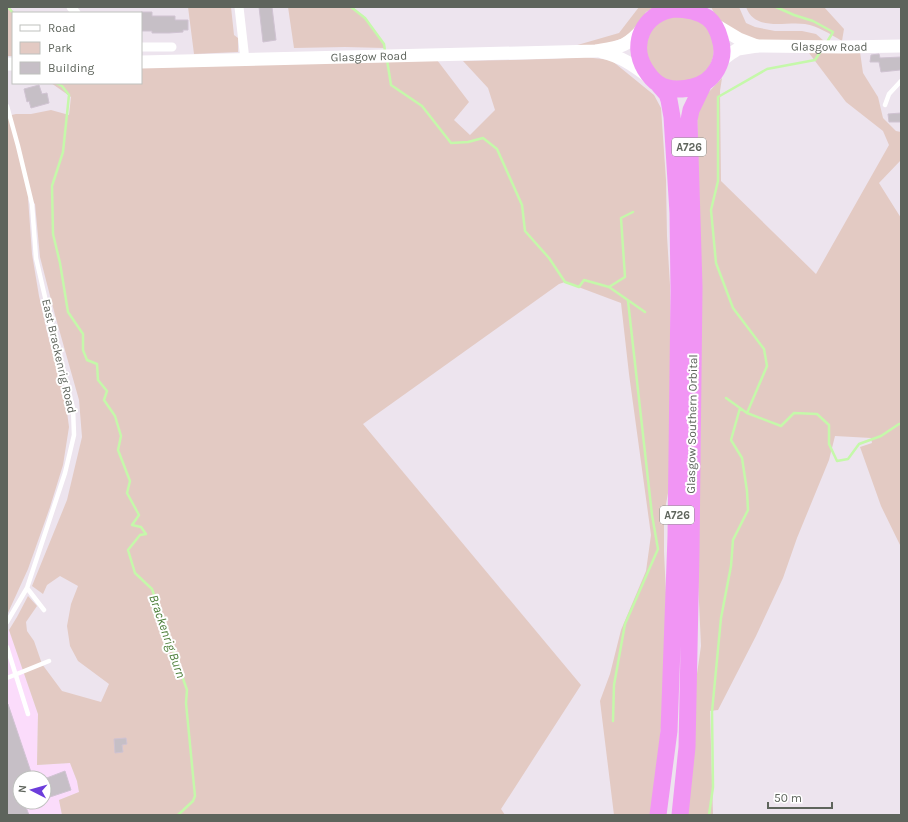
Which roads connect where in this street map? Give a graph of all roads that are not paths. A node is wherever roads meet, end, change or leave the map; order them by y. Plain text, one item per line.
1 (239, 7) edge
2 (667, 9) edge
3 (709, 17) edge
4 (644, 26) junction
5 (757, 46) junction
6 (901, 46) edge
7 (142, 47) edge
8 (172, 47) dead end
9 (596, 51) junction
10 (245, 60) junction
11 (722, 60) junction
12 (142, 62) edge
13 (901, 81) edge
14 (704, 83) junction
15 (657, 84) junction
16 (885, 105) dead end
17 (7, 106) edge
18 (27, 588) junction
19 (44, 610) dead end
20 (7, 622) edge
21 (7, 647) edge
22 (49, 661) dead end
23 (16, 674) junction
24 (7, 678) edge
25 (28, 714) dead end
26 (658, 815) edge
27 (680, 815) edge

1 - 10 street
2 - 3 highway
2 - 4 highway
3 - 5 main road, Glasgow Road
3 - 11 highway
4 - 9 main road, Glasgow Road
4 - 15 highway, A726
5 - 6 main road, Glasgow Road
5 - 11 main road, Glasgow Road
7 - 8 street
9 - 10 main road, Glasgow Road
9 - 15 main road, Glasgow Road
10 - 12 main road, Glasgow Road
11 - 14 highway, A726
13 - 16 lane
14 - 15 highway
14 - 27 highway, Glasgow Southern Orbital / A726
15 - 26 highway, Glasgow Southern Orbital / A726
17 - 18 lane, East Brackenrig Road
18 - 19 lane
18 - 20 lane, East Brackenrig Road
21 - 23 lane
22 - 23 lane
23 - 24 lane
23 - 25 lane

